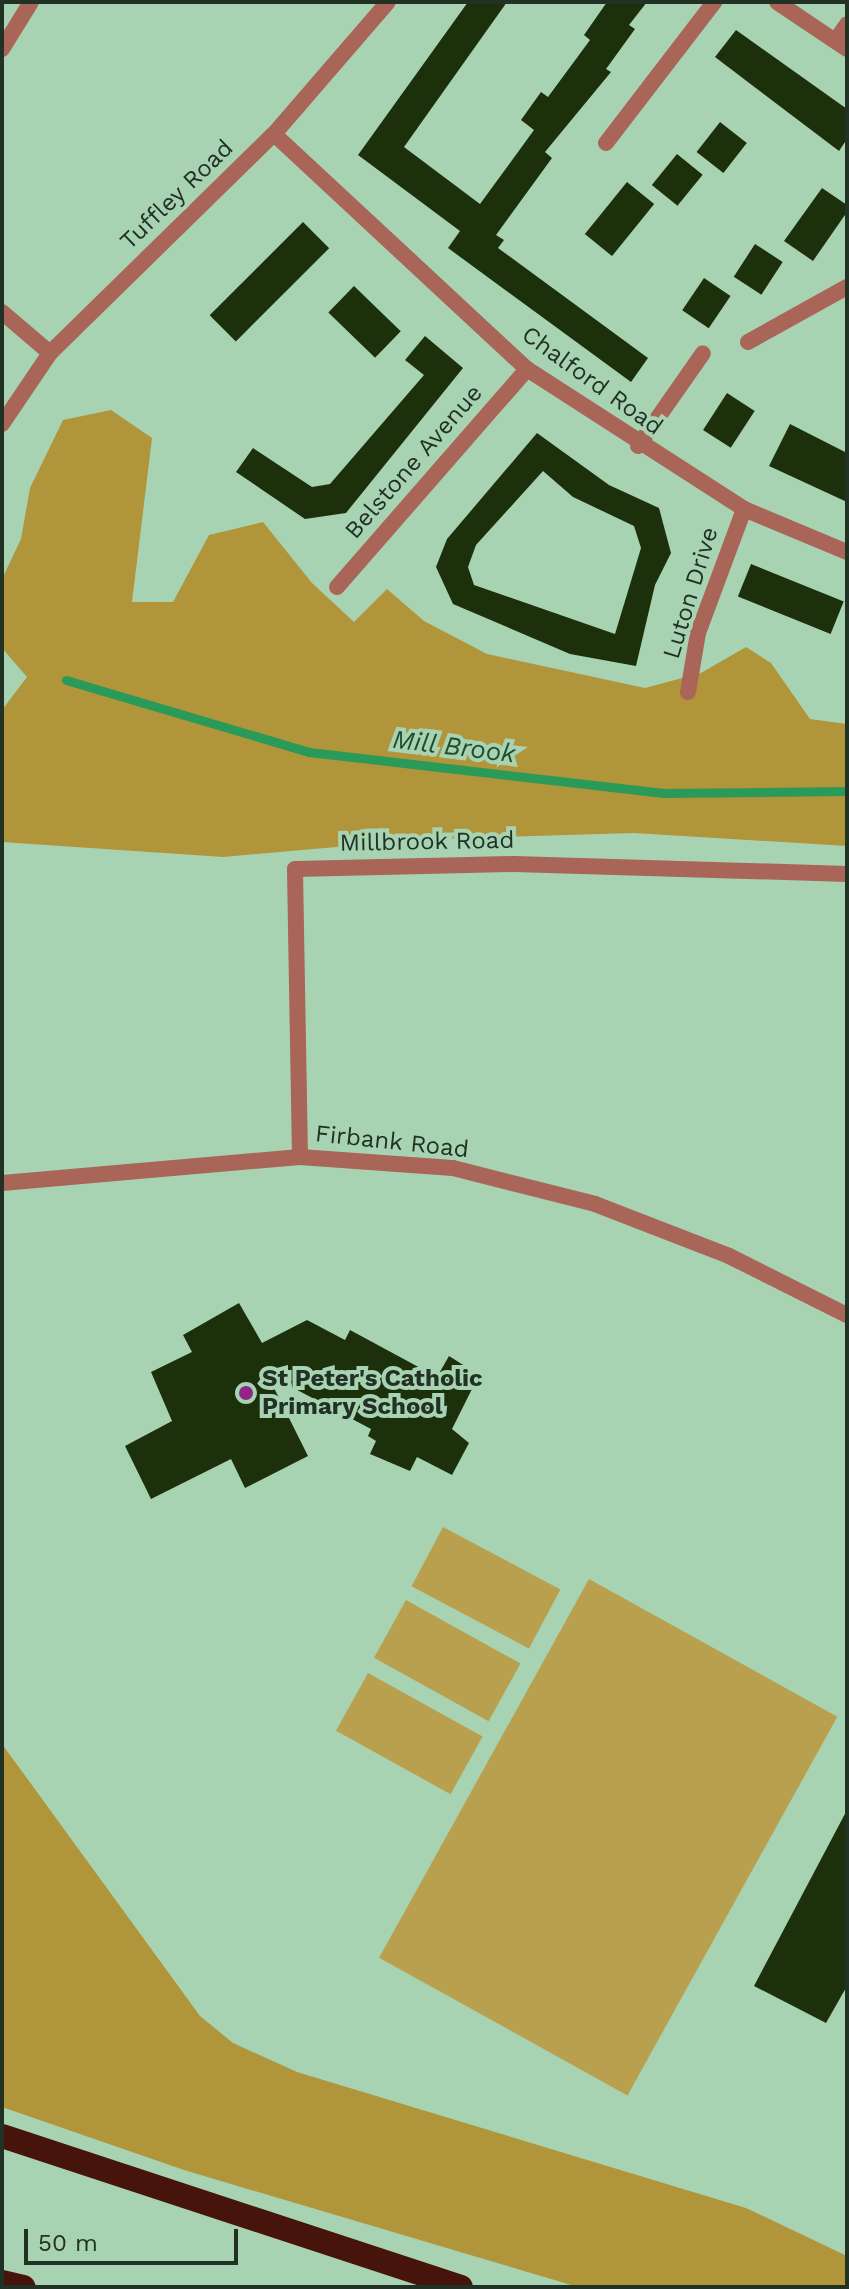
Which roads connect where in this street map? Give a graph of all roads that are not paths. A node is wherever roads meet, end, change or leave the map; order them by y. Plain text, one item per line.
1 (31, 2) edge
2 (388, 2) edge
3 (714, 2) edge
4 (777, 2) edge
5 (847, 24) edge
6 (842, 44) edge
7 (2, 49) edge
8 (274, 134) junction
9 (606, 143) dead end
10 (847, 287) edge
11 (2, 312) edge
12 (748, 342) dead end
13 (50, 353) junction
14 (703, 353) dead end
15 (527, 369) junction
16 (2, 424) edge
17 (638, 446) junction
18 (744, 509) junction
19 (847, 552) edge
20 (337, 587) dead end
21 (688, 692) dead end
22 (847, 874) edge
23 (300, 1157) junction
24 (2, 1183) edge
25 (847, 1315) edge
26 (2, 2136) edge
27 (2, 2282) edge
28 (23, 2287) edge
29 (461, 2287) edge

1 - 7 street
2 - 8 street, Tuffley Road
3 - 9 street
4 - 6 street
5 - 6 street
8 - 13 street, Tuffley Road
8 - 15 street, Chalford Road
10 - 12 street
11 - 13 street
13 - 16 street, Tuffley Road
14 - 17 street
15 - 17 street, Chalford Road
15 - 20 street, Belstone Avenue
17 - 18 street, Chalford Road
18 - 19 street, Chalford Road
18 - 21 street, Luton Drive
22 - 23 street, Millbrook Road
23 - 24 street, Firbank Road
23 - 25 street, Firbank Road
26 - 29 highway
27 - 28 highway

